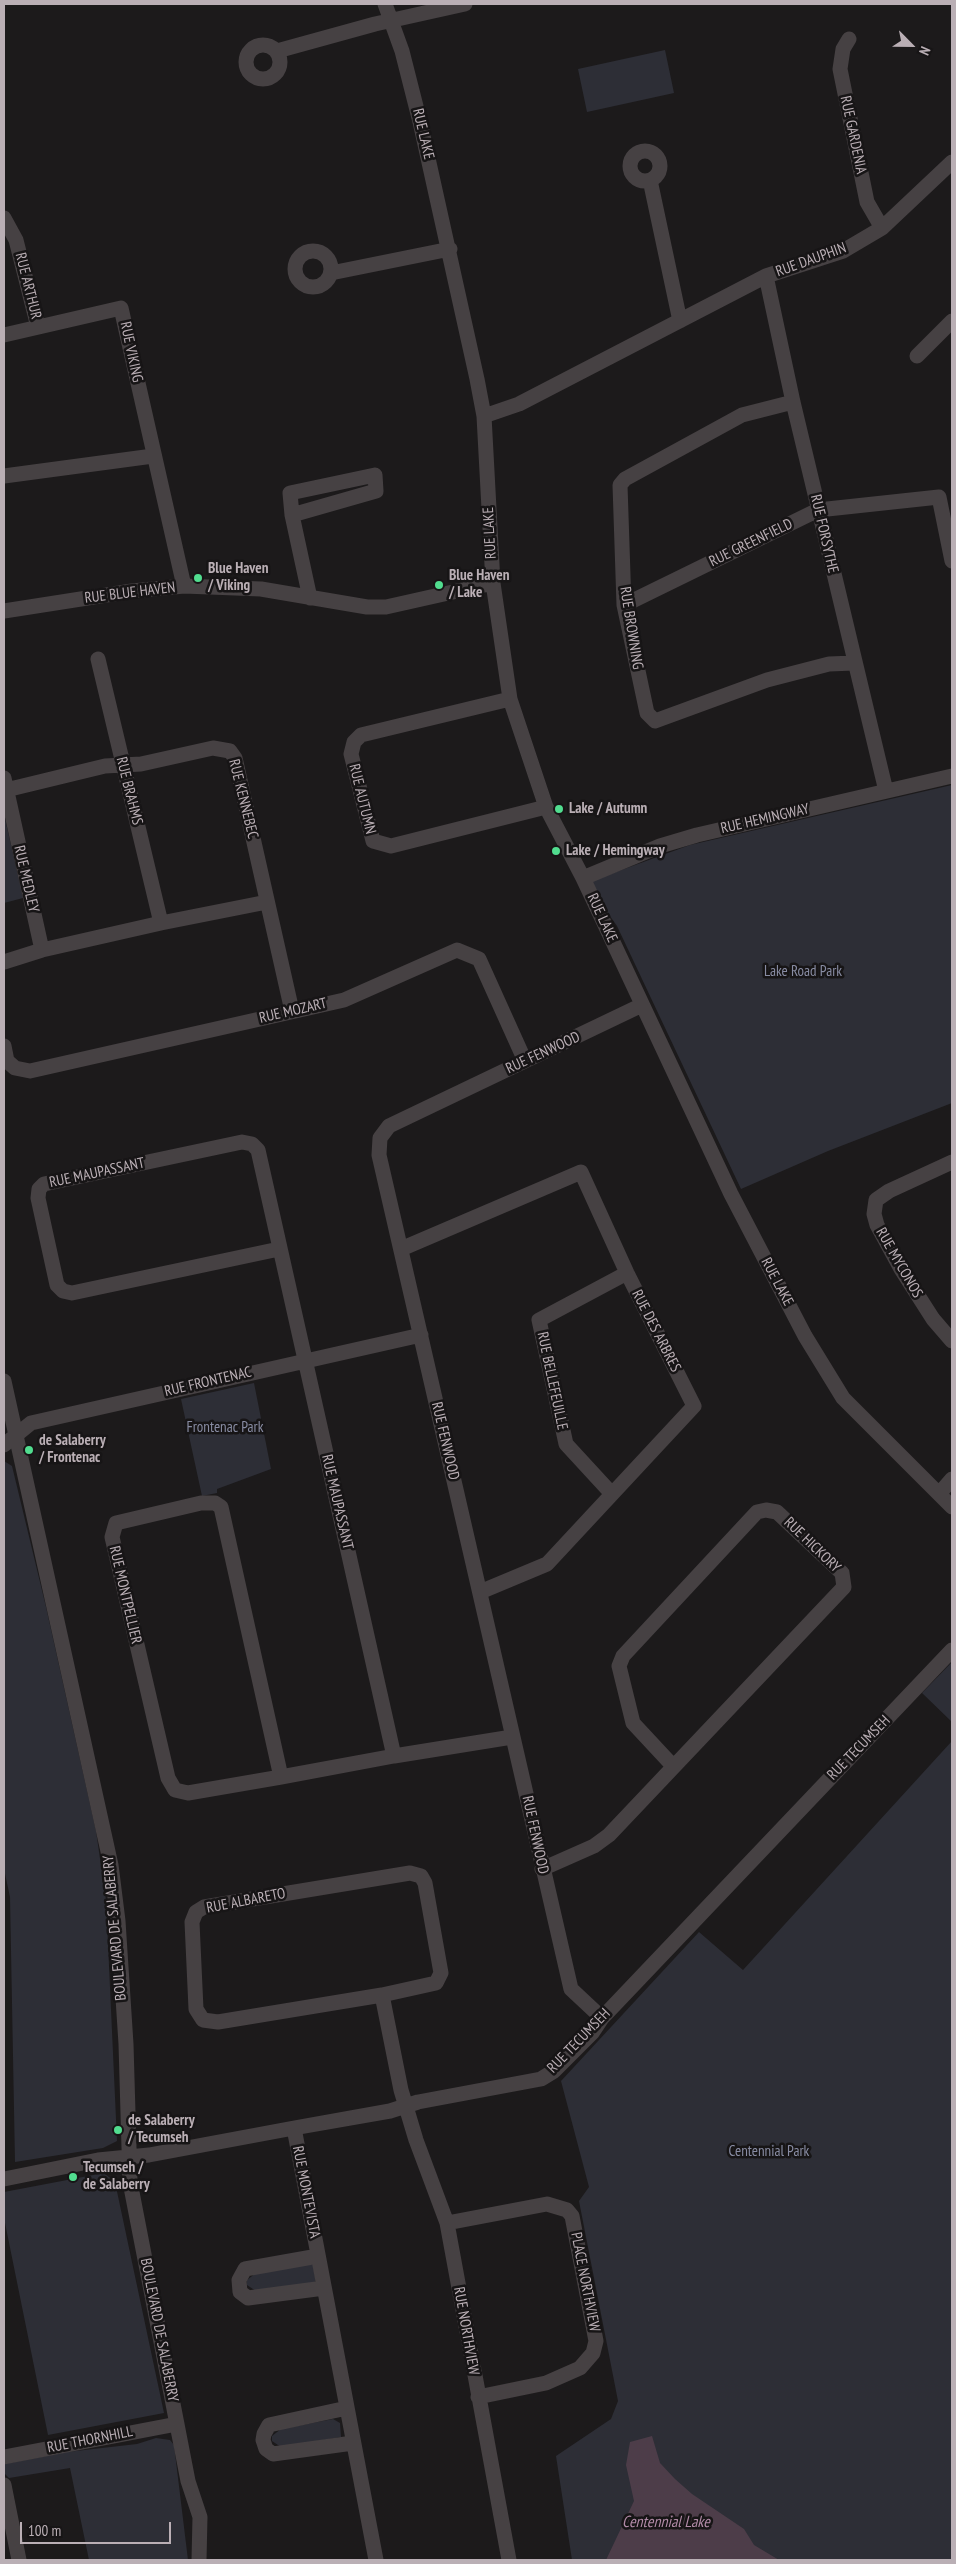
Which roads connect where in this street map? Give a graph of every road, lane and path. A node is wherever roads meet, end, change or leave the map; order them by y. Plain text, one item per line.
1 (385, 4) edge
2 (465, 4) edge
3 (392, 20) junction
4 (849, 40) dead end
5 (276, 51) dead end
6 (952, 162) edge
7 (650, 180) dead end
8 (4, 218) edge
9 (882, 228) junction
10 (450, 249) junction
11 (331, 273) dead end
12 (766, 276) junction
13 (680, 321) junction
14 (951, 326) edge
15 (38, 327) junction
16 (4, 335) edge
17 (917, 356) dead end
18 (793, 402) junction
19 (484, 416) junction
20 (153, 456) junction
21 (4, 476) edge
22 (818, 510) junction
23 (292, 515) junction
24 (952, 561) edge
25 (493, 583) junction
26 (184, 586) junction
27 (310, 598) junction
28 (624, 604) junction
29 (4, 611) edge
30 (98, 658) dead end
31 (854, 663) junction
32 (510, 699) junction
33 (123, 766) junction
34 (952, 776) edge
35 (5, 784) edge
36 (886, 790) junction
37 (546, 807) junction
38 (583, 878) junction
39 (268, 902) junction
40 (161, 923) junction
41 (42, 950) junction
42 (4, 962) edge
43 (642, 1005) junction
44 (292, 1011) junction
45 (4, 1046) edge
46 (525, 1061) junction
47 (952, 1162) edge
48 (279, 1249) junction
49 (401, 1249) junction
50 (627, 1273) junction
51 (421, 1335) junction
52 (952, 1341) edge
53 (306, 1360) junction
54 (4, 1381) edge
55 (16, 1435) junction
56 (4, 1445) edge
57 (952, 1479) edge
58 (612, 1494) junction
59 (939, 1494) junction
60 (952, 1508) edge
61 (480, 1592) junction
62 (952, 1650) edge
63 (512, 1737) junction
64 (394, 1756) junction
65 (673, 1766) junction
66 (281, 1777) junction
67 (542, 1869) junction
68 (382, 1995) junction
69 (602, 2018) junction
70 (406, 2106) junction
71 (294, 2128) junction
72 (130, 2157) junction
73 (4, 2179) edge
74 (446, 2223) junction
75 (318, 2256) junction
76 (324, 2288) junction
77 (478, 2397) junction
78 (347, 2408) junction
79 (177, 2424) junction
80 (353, 2443) junction
81 (4, 2457) edge
82 (4, 2485) edge
83 (199, 2558) edge
84 (19, 2560) edge
85 (376, 2560) edge
86 (509, 2560) edge

1 - 3 street, RUE LAKE
2 - 3 street
3 - 5 street
3 - 10 street, RUE LAKE
4 - 9 street, RUE GARDENIA
6 - 9 street, RUE DAUPHIN
7 - 13 street
8 - 15 street, RUE ARTHUR
9 - 12 street, RUE DAUPHIN
10 - 11 street
10 - 19 street, RUE LAKE
12 - 13 street, RUE DAUPHIN
12 - 18 street, RUE FORSYTHE
13 - 19 street, RUE DAUPHIN
14 - 17 street
15 - 16 street, RUE VIKING
15 - 20 street, RUE VIKING
18 - 22 street, RUE FORSYTHE
18 - 28 street, RUE BROWNING
19 - 25 street, RUE LAKE
20 - 21 street
20 - 26 street, RUE VIKING
22 - 24 street, RUE GREENFIELD
22 - 28 street, RUE GREENFIELD
22 - 31 street, RUE FORSYTHE
23 - 23 street
23 - 27 street
25 - 27 street, RUE BLUE HAVEN
25 - 32 street, RUE LAKE
26 - 27 street, RUE BLUE HAVEN
26 - 29 street, RUE BLUE HAVEN
28 - 31 street, RUE BROWNING
30 - 33 street, RUE BRAHMS
31 - 36 street, RUE FORSYTHE
32 - 37 street, RUE LAKE
32 - 37 street, RUE AUTUMN
33 - 35 street, RUE KENNEBEC
33 - 39 street, RUE KENNEBEC
33 - 40 street, RUE BRAHMS
34 - 36 street, RUE HEMINGWAY
35 - 41 street, RUE MEDLEY
36 - 38 street, RUE HEMINGWAY
37 - 38 street, RUE LAKE
38 - 43 street, RUE LAKE
39 - 40 street
39 - 44 street, RUE KENNEBEC
40 - 41 street
41 - 42 street
43 - 46 street, RUE FENWOOD
43 - 59 street, RUE LAKE
44 - 45 street, RUE MOZART
44 - 46 street, RUE MOZART
46 - 49 street, RUE FENWOOD
47 - 52 street, RUE MYCONOS
48 - 48 street, RUE MAUPASSANT
48 - 53 street, RUE MAUPASSANT
49 - 50 street, RUE DES ARBRES
49 - 51 street, RUE FENWOOD
50 - 58 street, RUE DES ARBRES
50 - 58 street, RUE BELLEFEUILLE
51 - 53 street, RUE FRONTENAC
51 - 61 street, RUE FENWOOD
53 - 55 street, RUE FRONTENAC
53 - 64 street, RUE MAUPASSANT
54 - 55 street, BOULEVARD DE SALABERRY
55 - 56 street, RUE FRONTENAC
55 - 72 street, BOULEVARD DE SALABERRY
57 - 59 street
58 - 61 street, RUE DES ARBRES
59 - 60 street, RUE LAKE
61 - 63 street, RUE FENWOOD
62 - 69 street, RUE TECUMSEH
63 - 64 street, RUE MONTPELLIER
63 - 67 street, RUE FENWOOD
64 - 66 street, RUE MONTPELLIER
65 - 65 street, RUE HICKORY
65 - 67 street, RUE HICKORY
66 - 66 street, RUE MONTPELLIER
67 - 69 street, RUE FENWOOD
68 - 68 street, RUE ALBARETO
68 - 70 street
69 - 70 street, RUE TECUMSEH
70 - 71 street, RUE TECUMSEH
70 - 74 street, RUE NORTHVIEW
71 - 72 street, RUE TECUMSEH
71 - 75 street, RUE MONTEVISTA
72 - 73 street, RUE TECUMSEH
72 - 79 street, BOULEVARD DE SALABERRY
74 - 77 street, RUE NORTHVIEW
74 - 77 street, PLACE NORTHVIEW
75 - 76 street, RUE MONTEVISTA
75 - 76 street, RUE MONTEVISTA
76 - 78 street, RUE MONTEVISTA
77 - 86 street, RUE NORTHVIEW
78 - 80 street, RUE MONTEVISTA
78 - 80 street
79 - 81 street, RUE THORNHILL
79 - 83 street, BOULEVARD DE SALABERRY
80 - 85 street, RUE MONTEVISTA
82 - 84 street

